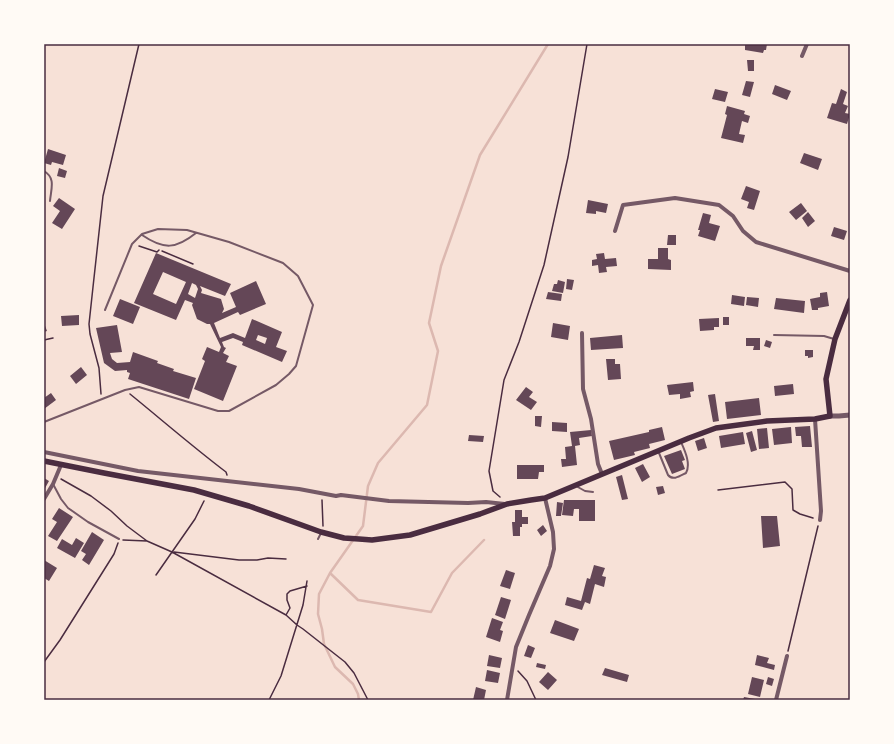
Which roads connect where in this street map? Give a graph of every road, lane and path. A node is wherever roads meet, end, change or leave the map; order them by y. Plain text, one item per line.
1 (140, 44) edge
2 (587, 44) edge
3 (807, 44) edge
4 (802, 56) dead end
5 (44, 171) edge
6 (50, 201) dead end
7 (615, 231) dead end
8 (196, 233) junction
9 (142, 234) junction
10 (132, 244) junction
11 (193, 264) dead end
12 (850, 271) edge
13 (850, 300) edge
14 (105, 310) dead end
15 (582, 333) dead end
16 (774, 335) dead end
17 (53, 338) dead end
18 (835, 339) junction
19 (44, 340) edge
20 (126, 390) junction
21 (102, 399) junction
22 (850, 415) edge
23 (830, 416) junction
24 (815, 419) junction
25 (44, 422) edge
26 (681, 441) junction
27 (658, 451) junction
28 (44, 452) edge
29 (44, 461) edge
30 (61, 464) junction
31 (602, 474) junction
32 (228, 480) junction
33 (64, 481) dead end
34 (54, 484) junction
35 (575, 486) junction
36 (492, 488) dead end
37 (718, 490) dead end
38 (593, 492) dead end
39 (207, 494) junction
40 (545, 498) junction
41 (44, 499) edge
42 (322, 503) dead end
43 (507, 504) junction
44 (820, 520) junction
45 (321, 532) junction
46 (119, 539) junction
47 (318, 539) dead end
48 (146, 542) junction
49 (172, 552) junction
50 (286, 559) dead end
51 (156, 574) dead end
52 (307, 581) dead end
53 (306, 586) junction
54 (286, 615) junction
55 (297, 625) junction
56 (787, 656) joint
57 (44, 662) edge
58 (513, 665) junction
59 (269, 700) edge
60 (368, 700) edge
61 (507, 700) edge
62 (536, 700) edge
63 (776, 700) edge

1 - 21 path
2 - 36 path
3 - 4 street
5 - 6 lane
7 - 12 street
8 - 9 lane
8 - 9 lane
8 - 20 lane
9 - 10 lane
10 - 11 path
10 - 14 lane
13 - 18 main road
15 - 31 street
16 - 18 lane
17 - 19 path
18 - 23 main road
20 - 21 lane
20 - 32 path
21 - 25 lane
22 - 23 street
23 - 24 main road
24 - 26 main road
24 - 44 street
26 - 27 main road
26 - 27 lane
27 - 31 main road
28 - 32 street
29 - 30 main road
30 - 34 street
30 - 39 main road
31 - 35 main road
32 - 43 street
33 - 48 path
34 - 41 street
34 - 46 lane
35 - 38 lane
35 - 40 main road
37 - 44 path
39 - 45 main road
39 - 49 path
40 - 43 main road
40 - 58 street
42 - 45 path
43 - 45 main road
44 - 56 path
45 - 47 lane
46 - 48 path
46 - 57 path
48 - 49 path
49 - 50 path
49 - 51 path
49 - 54 path
52 - 53 path
53 - 54 path
53 - 55 path
54 - 55 path
55 - 59 path
55 - 60 path
56 - 63 street
58 - 61 street
58 - 62 path

